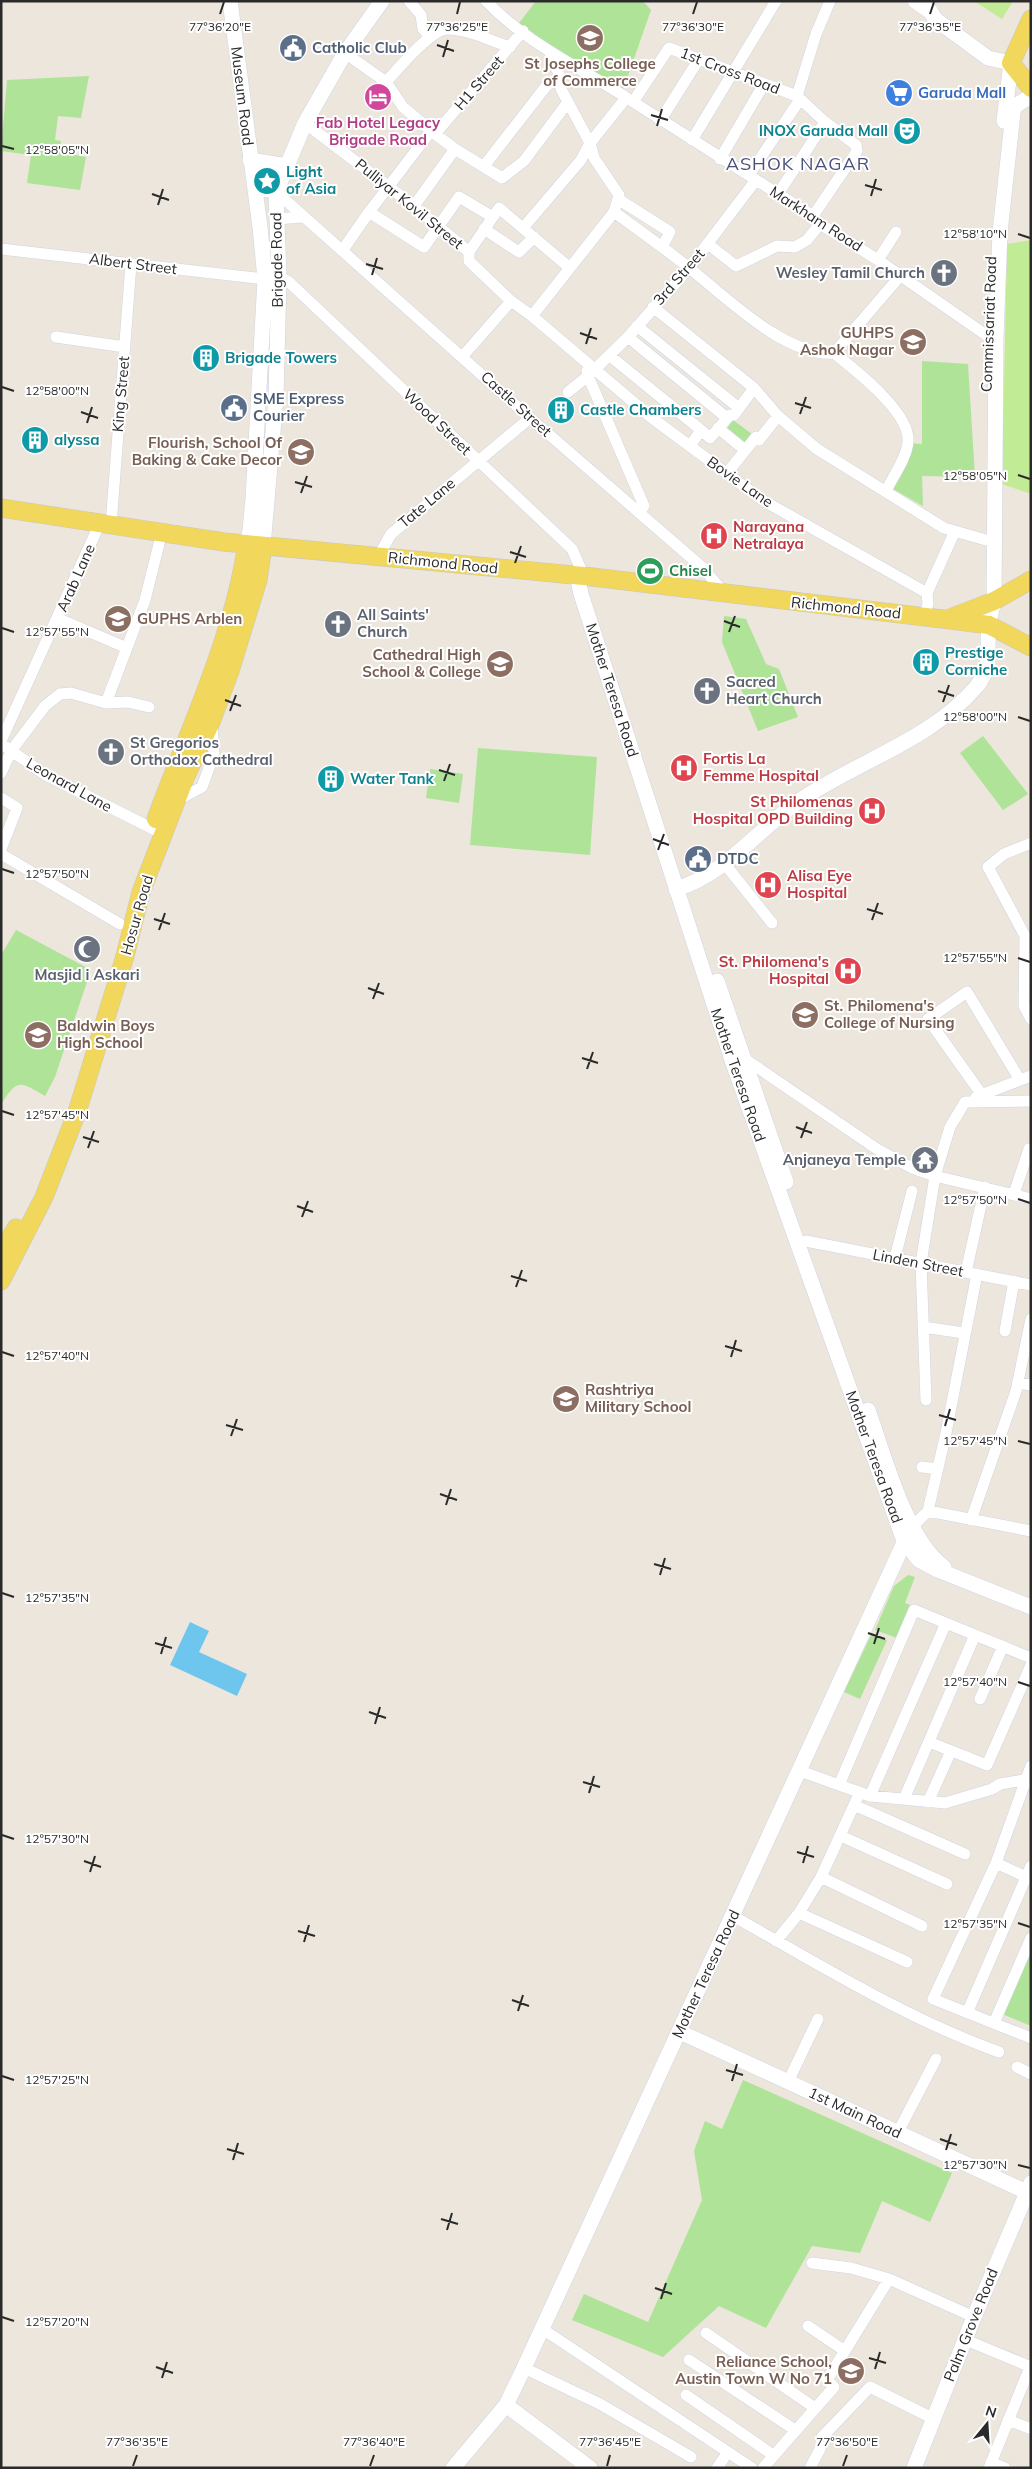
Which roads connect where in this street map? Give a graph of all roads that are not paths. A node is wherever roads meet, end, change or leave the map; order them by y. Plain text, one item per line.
1 (230, 1) edge
2 (382, 1) edge
3 (409, 1) edge
4 (486, 1) edge
5 (776, 1) edge
6 (830, 1) edge
7 (915, 1) edge
8 (1031, 19) edge
9 (523, 31) junction
10 (430, 37) junction
11 (510, 47) junction
12 (345, 53) junction
13 (550, 54) junction
14 (699, 59) junction
15 (1011, 63) junction
16 (735, 68) junction
17 (560, 77) junction
18 (386, 82) junction
19 (764, 84) junction
20 (1031, 88) edge
21 (1031, 96) edge
22 (798, 99) junction
23 (629, 100) junction
24 (568, 102) junction
25 (1009, 112) junction
26 (660, 121) junction
27 (825, 122) junction
28 (305, 123) junction
29 (433, 132) junction
30 (692, 140) junction
31 (590, 143) junction
32 (455, 149) junction
33 (720, 158) junction
34 (250, 160) junction
35 (288, 166) junction
36 (484, 166) junction
37 (752, 177) junction
38 (388, 186) junction
39 (255, 191) junction
40 (276, 192) junction
41 (778, 194) junction
42 (618, 200) junction
43 (414, 206) junction
44 (369, 212) junction
45 (614, 212) junction
46 (491, 216) junction
47 (303, 217) junction
48 (276, 219) junction
49 (817, 220) junction
50 (439, 226) junction
51 (523, 228) junction
52 (484, 230) junction
53 (896, 232) dead end
54 (534, 236) junction
55 (708, 244) junction
56 (662, 247) junction
57 (1, 249) edge
58 (342, 251) junction
59 (469, 252) junction
60 (878, 260) junction
61 (132, 264) junction
62 (570, 268) junction
63 (689, 268) junction
64 (901, 275) junction
65 (272, 278) junction
66 (511, 301) junction
67 (653, 307) junction
68 (532, 316) junction
69 (638, 326) junction
70 (991, 336) junction
71 (56, 337) dead end
72 (628, 337) junction
73 (125, 347) junction
74 (834, 354) junction
75 (610, 356) junction
76 (462, 357) junction
77 (592, 373) junction
78 (754, 388) junction
79 (568, 392) dead end
80 (739, 408) junction
81 (778, 416) junction
82 (530, 418) junction
83 (727, 418) junction
84 (718, 428) junction
85 (701, 430) junction
86 (690, 446) junction
87 (746, 450) junction
88 (478, 462) junction
89 (727, 473) junction
90 (886, 491) junction
91 (1, 508) edge
92 (639, 513) junction
93 (105, 524) junction
94 (955, 531) junction
95 (162, 532) junction
96 (986, 540) junction
97 (224, 542) junction
98 (255, 545) junction
99 (378, 557) junction
100 (241, 575) junction
101 (580, 576) junction
102 (1031, 580) edge
103 (927, 593) junction
104 (725, 594) junction
105 (989, 603) junction
106 (924, 617) junction
107 (57, 618) junction
108 (946, 620) junction
109 (989, 625) junction
110 (1031, 647) edge
111 (127, 648) junction
112 (106, 703) junction
113 (149, 707) dead end
114 (9, 723) junction
115 (26, 734) junction
116 (1, 742) edge
117 (11, 751) junction
118 (1, 773) edge
119 (1, 798) edge
120 (151, 829) junction
121 (1031, 844) edge
122 (1, 849) edge
123 (1, 854) edge
124 (724, 864) junction
125 (680, 888) junction
126 (772, 923) dead end
127 (120, 924) junction
128 (1028, 976) edge
129 (1031, 1019) edge
130 (744, 1059) junction
131 (1026, 1078) edge
132 (982, 1095) junction
133 (1031, 1101) edge
134 (965, 1102) junction
135 (1031, 1150) edge
136 (935, 1176) junction
137 (985, 1187) junction
138 (912, 1191) dead end
139 (1014, 1194) junction
140 (1031, 1199) edge
141 (801, 1242) junction
142 (1, 1254) edge
143 (895, 1258) junction
144 (921, 1263) junction
145 (971, 1273) junction
146 (1, 1281) edge
147 (1014, 1281) junction
148 (1031, 1285) edge
149 (1031, 1319) edge
150 (923, 1327) junction
151 (1006, 1331) dead end
152 (964, 1333) junction
153 (1018, 1383) junction
154 (1031, 1386) edge
155 (926, 1400) dead end
156 (922, 1468) dead end
157 (938, 1469) junction
158 (928, 1511) junction
159 (971, 1520) junction
160 (1031, 1532) edge
161 (908, 1534) junction
162 (1031, 1607) edge
163 (946, 1623) junction
164 (975, 1635) junction
165 (1003, 1646) junction
166 (1031, 1658) edge
167 (1031, 1665) edge
168 (980, 1699) dead end
169 (929, 1742) junction
170 (951, 1751) junction
171 (1031, 1766) edge
172 (800, 1771) junction
173 (1028, 1782) edge
174 (839, 1784) junction
175 (865, 1794) junction
176 (904, 1799) junction
177 (928, 1802) junction
178 (854, 1805) junction
179 (841, 1836) junction
180 (965, 1854) dead end
181 (996, 1863) junction
182 (1028, 1872) edge
183 (820, 1877) junction
184 (947, 1884) dead end
185 (799, 1913) junction
186 (733, 1916) junction
187 (922, 1926) dead end
188 (1031, 1938) edge
189 (776, 1940) junction
190 (907, 1962) dead end
191 (967, 2012) junction
192 (818, 2019) dead end
193 (994, 2024) junction
194 (680, 2032) junction
195 (1031, 2038) edge
196 (999, 2052) dead end
197 (936, 2059) dead end
198 (1016, 2067) dead end
199 (1031, 2074) edge
200 (788, 2082) junction
201 (898, 2132) junction
202 (1030, 2190) edge
203 (812, 2263) dead end
204 (889, 2278) junction
205 (974, 2317) junction
206 (808, 2326) dead end
207 (541, 2328) junction
208 (706, 2333) dead end
209 (966, 2340) junction
210 (845, 2351) junction
211 (689, 2360) dead end
212 (1030, 2367) edge
213 (524, 2368) junction
214 (686, 2396) dead end
215 (506, 2405) junction
216 (816, 2408) junction
217 (934, 2419) junction
218 (1008, 2420) junction
219 (1031, 2429) edge
220 (796, 2430) junction
221 (728, 2452) junction
222 (773, 2455) junction
223 (691, 2457) dead end
224 (990, 2465) edge
225 (453, 2468) edge
226 (590, 2468) edge
227 (717, 2468) edge
228 (752, 2468) edge
229 (763, 2468) edge
230 (810, 2468) edge
231 (914, 2468) edge
232 (1005, 2468) edge

1 - 34 street, Museum Road
2 - 12 street, Brigade Road
3 - 10 street
4 - 9 street, Markham Road
5 - 16 street, 1st Cross Road
6 - 22 street, 3rd Street
7 - 15 street
8 - 15 main road, Commissariat Road
9 - 11 street, H1 Street
9 - 13 street, Markham Road
10 - 11 street
10 - 18 street
11 - 29 street, H1 Street
12 - 18 street
12 - 28 street, Brigade Road
13 - 17 street
13 - 23 street, Markham Road
14 - 16 street, 1st Cross Road
14 - 23 street, 1st Cross Road
14 - 26 street
15 - 20 main road
15 - 25 street, Commissariat Road
16 - 19 street, 1st Cross Road
16 - 30 street
17 - 24 street
17 - 36 street
18 - 29 street
19 - 22 street, 1st Cross Road
19 - 33 street
21 - 25 street
22 - 27 street
22 - 37 street, 3rd Street
23 - 26 street, Markham Road
23 - 31 street
24 - 31 street
24 - 36 street
25 - 70 street, Commissariat Road
26 - 30 street, Markham Road
27 - 41 street
27 - 49 street
28 - 35 street, Brigade Road
28 - 38 street, Pulliyar Kovil Street
29 - 32 street
29 - 38 street, H1 Street
30 - 33 street, Markham Road
31 - 42 street
31 - 51 street
32 - 36 street
32 - 43 street
33 - 37 street, Markham Road
34 - 35 street
34 - 39 street, Brigade Road
35 - 40 street, Brigade Road
37 - 41 street, Markham Road
37 - 55 street, 3rd Street
38 - 43 street, Pulliyar Kovil Street
38 - 44 street, H1 Street
39 - 40 street
39 - 65 street, Brigade Road
40 - 47 street, Castle Street
40 - 48 street, Brigade Road
41 - 49 street, Markham Road
42 - 45 street
42 - 56 street
43 - 50 street, Pulliyar Kovil Street
44 - 50 street
44 - 58 street, H1 Street
45 - 56 street
45 - 62 street
46 - 50 street
46 - 51 street
46 - 52 street
47 - 48 street
47 - 58 street, Castle Street
48 - 65 street, Brigade Road
49 - 55 street
49 - 60 street, Markham Road
50 - 59 street, Pulliyar Kovil Street
51 - 54 street
52 - 54 street
52 - 59 street
53 - 60 street
54 - 62 street
55 - 63 street, 3rd Street
56 - 63 street
57 - 61 street, Albert Street
58 - 76 street, Castle Street
59 - 66 street, Pulliyar Kovil Street
60 - 64 street, Markham Road
61 - 65 street, Albert Street
61 - 73 street, King Street
62 - 68 street
63 - 67 street, 3rd Street
63 - 74 street
64 - 70 street, Markham Road
64 - 74 street
65 - 88 street, Wood Street
65 - 98 street, Brigade Road
66 - 68 street, Pulliyar Kovil Street
66 - 76 street
67 - 69 street, 3rd Street
67 - 78 street
68 - 77 street, Pulliyar Kovil Street
69 - 72 street, 3rd Street
69 - 80 street
70 - 96 street, Commissariat Road
70 - 105 street, Commissariat Road
71 - 73 street
72 - 75 street, 3rd Street
72 - 83 street
73 - 93 street, King Street
74 - 90 street
75 - 77 street, 3rd Street
75 - 85 street
76 - 82 street, Castle Street
77 - 79 street, 3rd Street
77 - 86 street, Bovie Lane
77 - 92 street
78 - 80 street
78 - 81 street
80 - 83 street
81 - 87 street
81 - 90 street
82 - 88 street, Tate Lane
82 - 92 street, Castle Street
83 - 84 street
84 - 85 street
84 - 87 street
85 - 86 street
86 - 89 street, Bovie Lane
87 - 89 street
88 - 99 street, Tate Lane
88 - 101 street, Wood Street
89 - 103 street, Bovie Lane
90 - 94 street
91 - 93 main road, Richmond Road
92 - 104 street, Castle Street
93 - 95 main road, Richmond Road
93 - 107 street, Arab Lane
94 - 96 street
94 - 103 street
95 - 97 main road, Richmond Road
95 - 111 street
96 - 105 street, Commissariat Road
97 - 98 main road, Richmond Road
97 - 100 main road
98 - 99 main road, Richmond Road
98 - 100 main road, Hosur Road
98 - 120 main road, Hosur Road
99 - 101 main road, Richmond Road
100 - 120 main road, Hosur Road
101 - 104 main road, Richmond Road
101 - 125 street, Mother Teresa Road
102 - 105 main road, Richmond Road
103 - 106 street
104 - 106 main road, Richmond Road
105 - 108 main road, Richmond Road
105 - 109 street, Commissariat Road
106 - 108 main road, Richmond Road
107 - 111 street
107 - 114 street, Arab Lane
108 - 109 main road, Richmond Road
109 - 110 main road
109 - 124 street, Commissariat Road
111 - 112 street
112 - 113 street
112 - 115 street
114 - 115 street
114 - 116 street, Arab Lane
115 - 117 street
116 - 117 street, Leonard Lane
117 - 118 street
117 - 120 street, Leonard Lane
119 - 122 street
120 - 127 main road, Hosur Road
120 - 146 main road, Hosur Road
121 - 128 street
123 - 127 street
124 - 125 street, Commissariat Road
124 - 126 street
125 - 130 street, Mother Teresa Road
125 - 141 street, Mother Teresa Road
127 - 142 main road, Hosur Road
128 - 129 street
130 - 136 street
130 - 141 street, Mother Teresa Road
131 - 132 street
131 - 132 street
132 - 134 street
133 - 134 street
134 - 136 street
135 - 139 street
136 - 137 street
136 - 144 street
137 - 139 street
137 - 145 street
138 - 143 street
139 - 140 street
141 - 143 street, Linden Street
141 - 161 street, Mother Teresa Road
143 - 144 street, Linden Street
144 - 145 street, Linden Street
144 - 150 street
145 - 147 street, Linden Street
145 - 152 street
147 - 148 street, Linden Street
147 - 151 street
149 - 153 street
150 - 152 street
150 - 155 street
152 - 157 street
153 - 154 street
153 - 159 street
156 - 157 street
157 - 158 street
158 - 159 street
158 - 161 street
159 - 160 street
161 - 162 street, Mother Teresa Road
161 - 172 street, Mother Teresa Road
163 - 164 street
163 - 174 street
163 - 175 street
164 - 165 street
164 - 169 street
165 - 166 street
165 - 168 street
167 - 170 street
169 - 170 street
169 - 176 street
170 - 177 street
171 - 173 street
172 - 174 street
172 - 186 street, Mother Teresa Road
173 - 177 street
173 - 181 street
174 - 175 street
175 - 176 street
175 - 178 street
176 - 177 street
178 - 179 street
178 - 180 street
179 - 183 street
179 - 184 street
181 - 182 street
181 - 191 street
182 - 191 street
183 - 185 street
183 - 187 street
185 - 189 street
185 - 190 street
186 - 189 street
186 - 194 street, Mother Teresa Road
188 - 193 street
189 - 196 street
191 - 193 street
192 - 200 street
193 - 195 street
194 - 200 street, 1st Main Road
194 - 207 street, Mother Teresa Road
197 - 201 street
198 - 199 street
200 - 201 street, 1st Main Road
201 - 202 street, 1st Main Road
202 - 205 street, Palm Grove Road
203 - 204 street
204 - 205 street
204 - 210 street
205 - 209 street, Palm Grove Road
206 - 210 street
207 - 213 street, Mother Teresa Road
207 - 221 street
208 - 216 street
209 - 212 street
209 - 217 street, Palm Grove Road
210 - 216 street
211 - 220 street
212 - 218 street
213 - 215 street, Mother Teresa Road
213 - 223 street
214 - 222 street
215 - 225 street, Mother Teresa Road
215 - 226 street
216 - 220 street
217 - 230 street
217 - 231 street, Palm Grove Road
218 - 219 street
218 - 224 street
220 - 222 street
221 - 227 street
221 - 228 street
222 - 229 street
224 - 232 street

